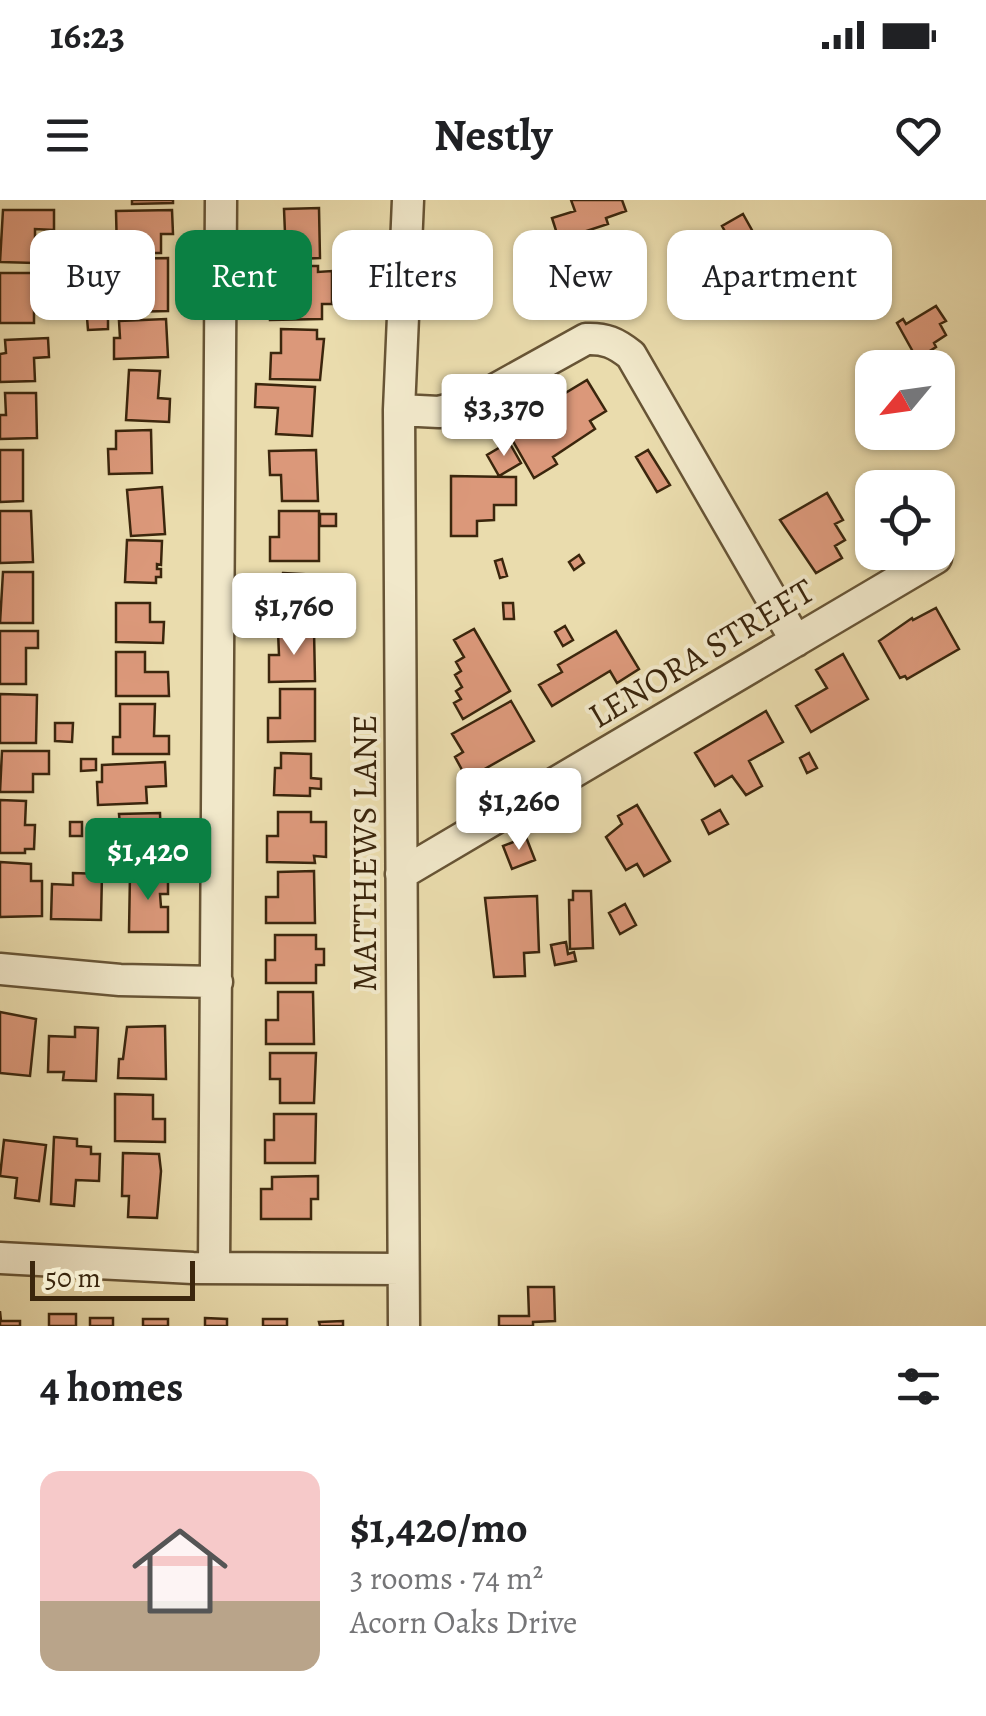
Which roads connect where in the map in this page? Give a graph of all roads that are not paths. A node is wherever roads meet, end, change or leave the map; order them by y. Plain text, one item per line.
1 (221, 200) edge
2 (408, 200) edge
3 (399, 410) junction
4 (916, 570) edge
5 (796, 641) junction
6 (401, 874) junction
7 (0, 969) edge
8 (218, 982) junction
9 (0, 1258) edge
10 (214, 1268) junction
11 (403, 1269) junction
12 (404, 1326) edge

1 - 8 street
2 - 3 street, MATTHEWS LANE
3 - 5 street
3 - 6 street, MATTHEWS LANE
4 - 5 street, LENORA STREET
5 - 6 street, LENORA STREET
6 - 11 street, MATTHEWS LANE
7 - 8 street
8 - 10 street
9 - 10 street
10 - 11 street
11 - 12 street, MATTHEWS LANE

